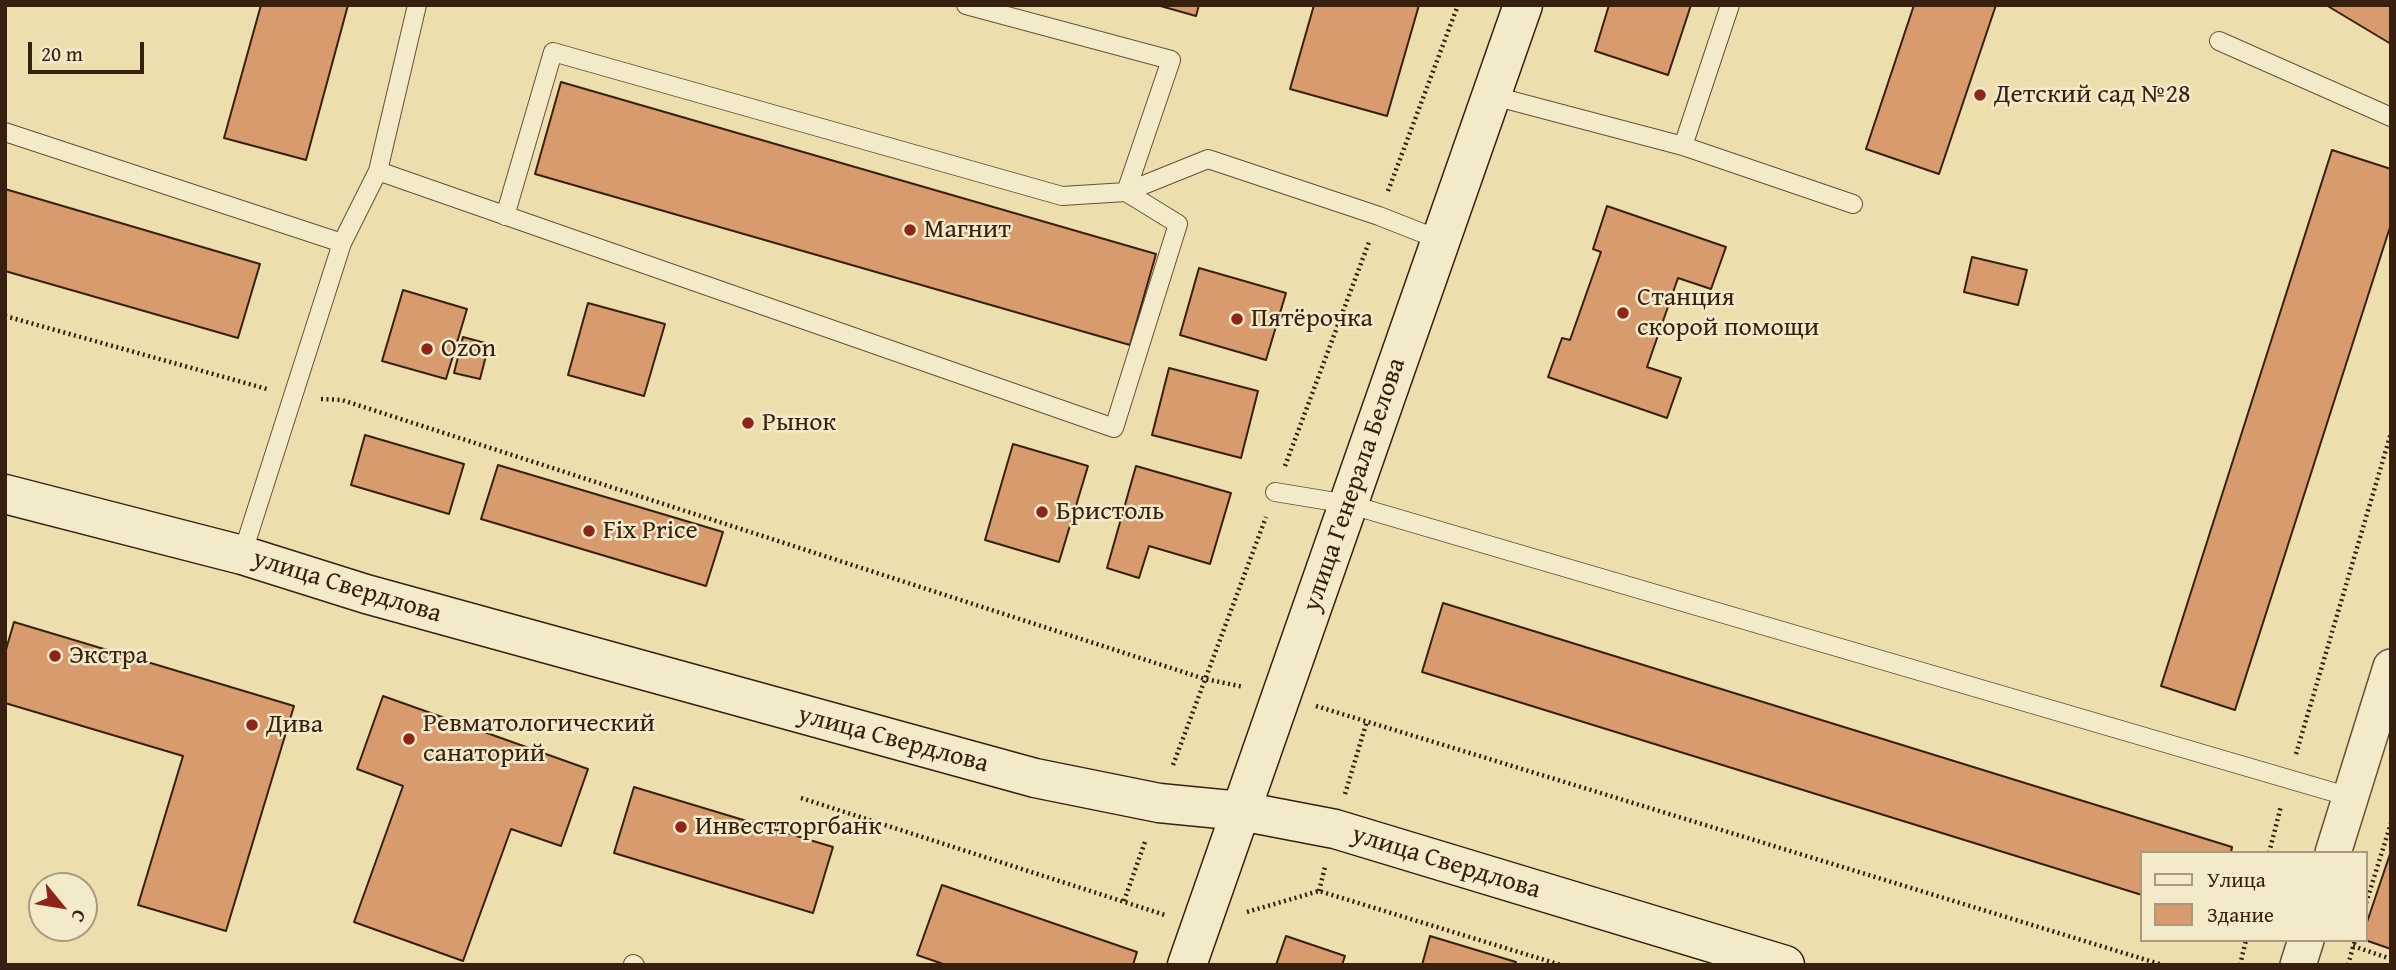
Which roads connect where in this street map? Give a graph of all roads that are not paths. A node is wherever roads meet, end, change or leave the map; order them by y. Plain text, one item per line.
1 (417, 5) edge
2 (966, 5) edge
3 (1523, 5) edge
4 (1730, 5) edge
5 (2219, 41) dead end
6 (1490, 95) junction
7 (2391, 117) edge
8 (5, 132) edge
9 (1683, 146) junction
10 (378, 171) junction
11 (1126, 192) junction
12 (1853, 204) dead end
13 (505, 216) junction
14 (1440, 240) junction
15 (342, 243) junction
16 (1275, 492) road end
17 (6, 496) edge
18 (1348, 504) junction
19 (242, 555) junction
20 (2391, 667) edge
21 (2350, 797) junction
22 (1241, 811) junction
23 (2334, 851) edge
24 (2305, 942) edge
25 (1187, 965) edge
26 (1785, 965) edge
27 (2298, 965) edge

1 - 10 lane
2 - 11 lane
3 - 6 main road, улица Генерала Белова
4 - 9 lane
5 - 7 lane
6 - 9 lane
6 - 14 main road, улица Генерала Белова
8 - 15 lane
9 - 12 lane
10 - 13 lane
10 - 15 lane
11 - 13 lane
11 - 13 lane
11 - 14 lane
14 - 18 main road, улица Генерала Белова
15 - 19 lane
16 - 18 lane
17 - 19 main road, улица Свердлова
18 - 21 lane
18 - 22 main road, улица Генерала Белова
19 - 22 main road, улица Свердлова
20 - 21 street
21 - 23 street
22 - 25 main road, улица Генерала Белова
22 - 26 main road, улица Свердлова
24 - 27 street

